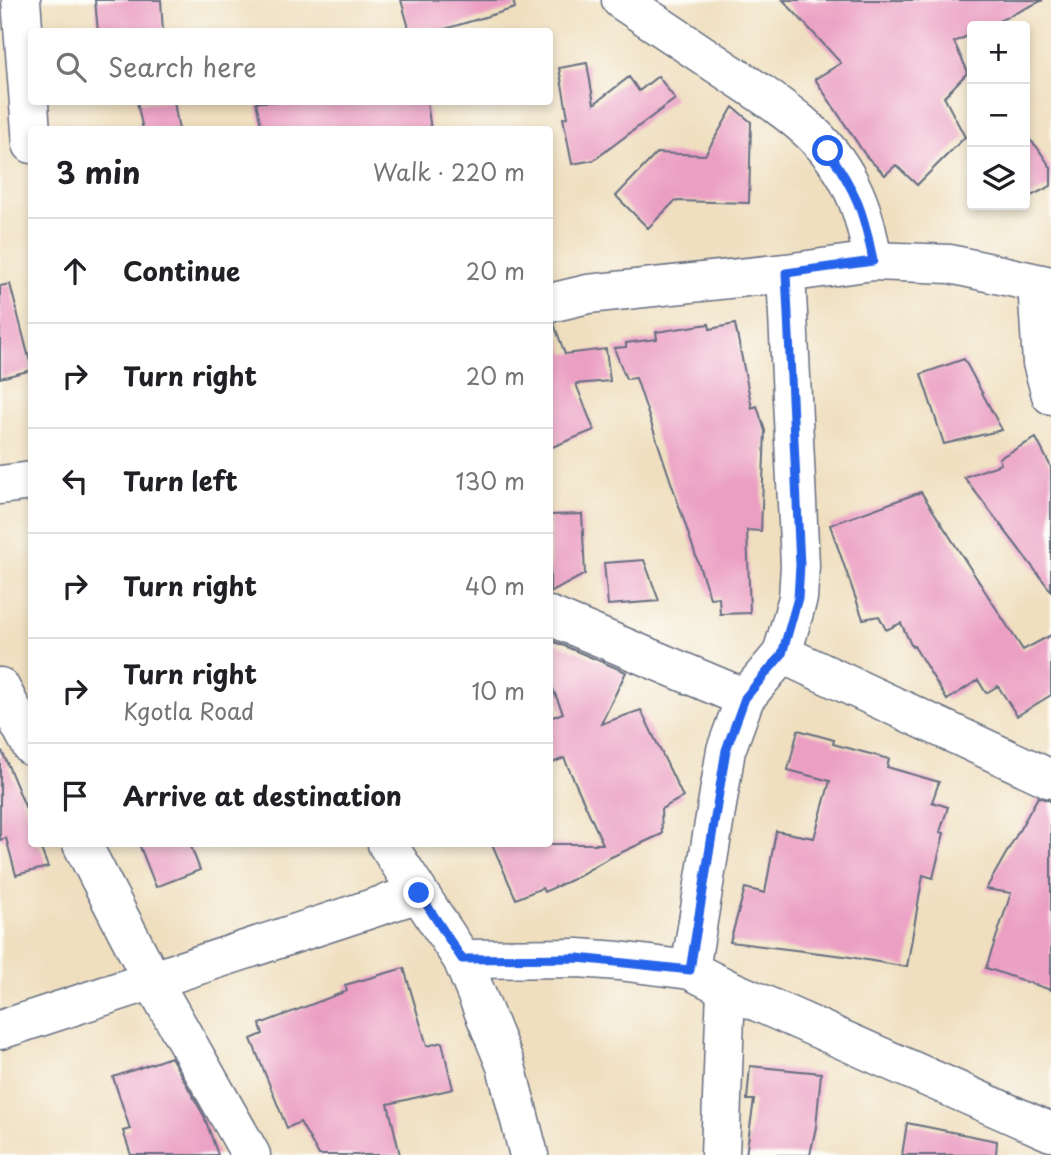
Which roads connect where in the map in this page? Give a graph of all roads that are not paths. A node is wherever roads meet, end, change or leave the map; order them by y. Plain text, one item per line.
1 (20, 0) edge
2 (621, 0) edge
3 (28, 96) edge
4 (29, 105) edge
5 (30, 126) edge
6 (873, 261) junction
7 (786, 273) junction
8 (1044, 284) edge
9 (553, 302) edge
10 (1051, 395) edge
11 (28, 482) edge
12 (0, 485) edge
13 (553, 617) edge
14 (782, 654) junction
15 (0, 687) edge
16 (745, 698) junction
17 (28, 740) edge
18 (1051, 779) edge
19 (84, 847) edge
20 (389, 847) edge
21 (419, 893) junction
22 (462, 959) junction
23 (690, 970) junction
24 (152, 980) junction
25 (726, 988) junction
26 (0, 1030) edge
27 (1051, 1132) edge
28 (251, 1155) edge
29 (529, 1155) edge
30 (720, 1155) edge

1 - 3 street
2 - 6 street
4 - 5 street
6 - 7 street
6 - 8 street
7 - 9 street
7 - 14 street
8 - 10 street
11 - 12 street
13 - 16 street
14 - 16 street
14 - 18 street
15 - 17 street
16 - 23 street
19 - 24 street
20 - 21 street
21 - 22 street
21 - 24 street
22 - 23 street
22 - 29 street
23 - 25 street
24 - 26 street
24 - 28 street
25 - 27 street
25 - 30 street

